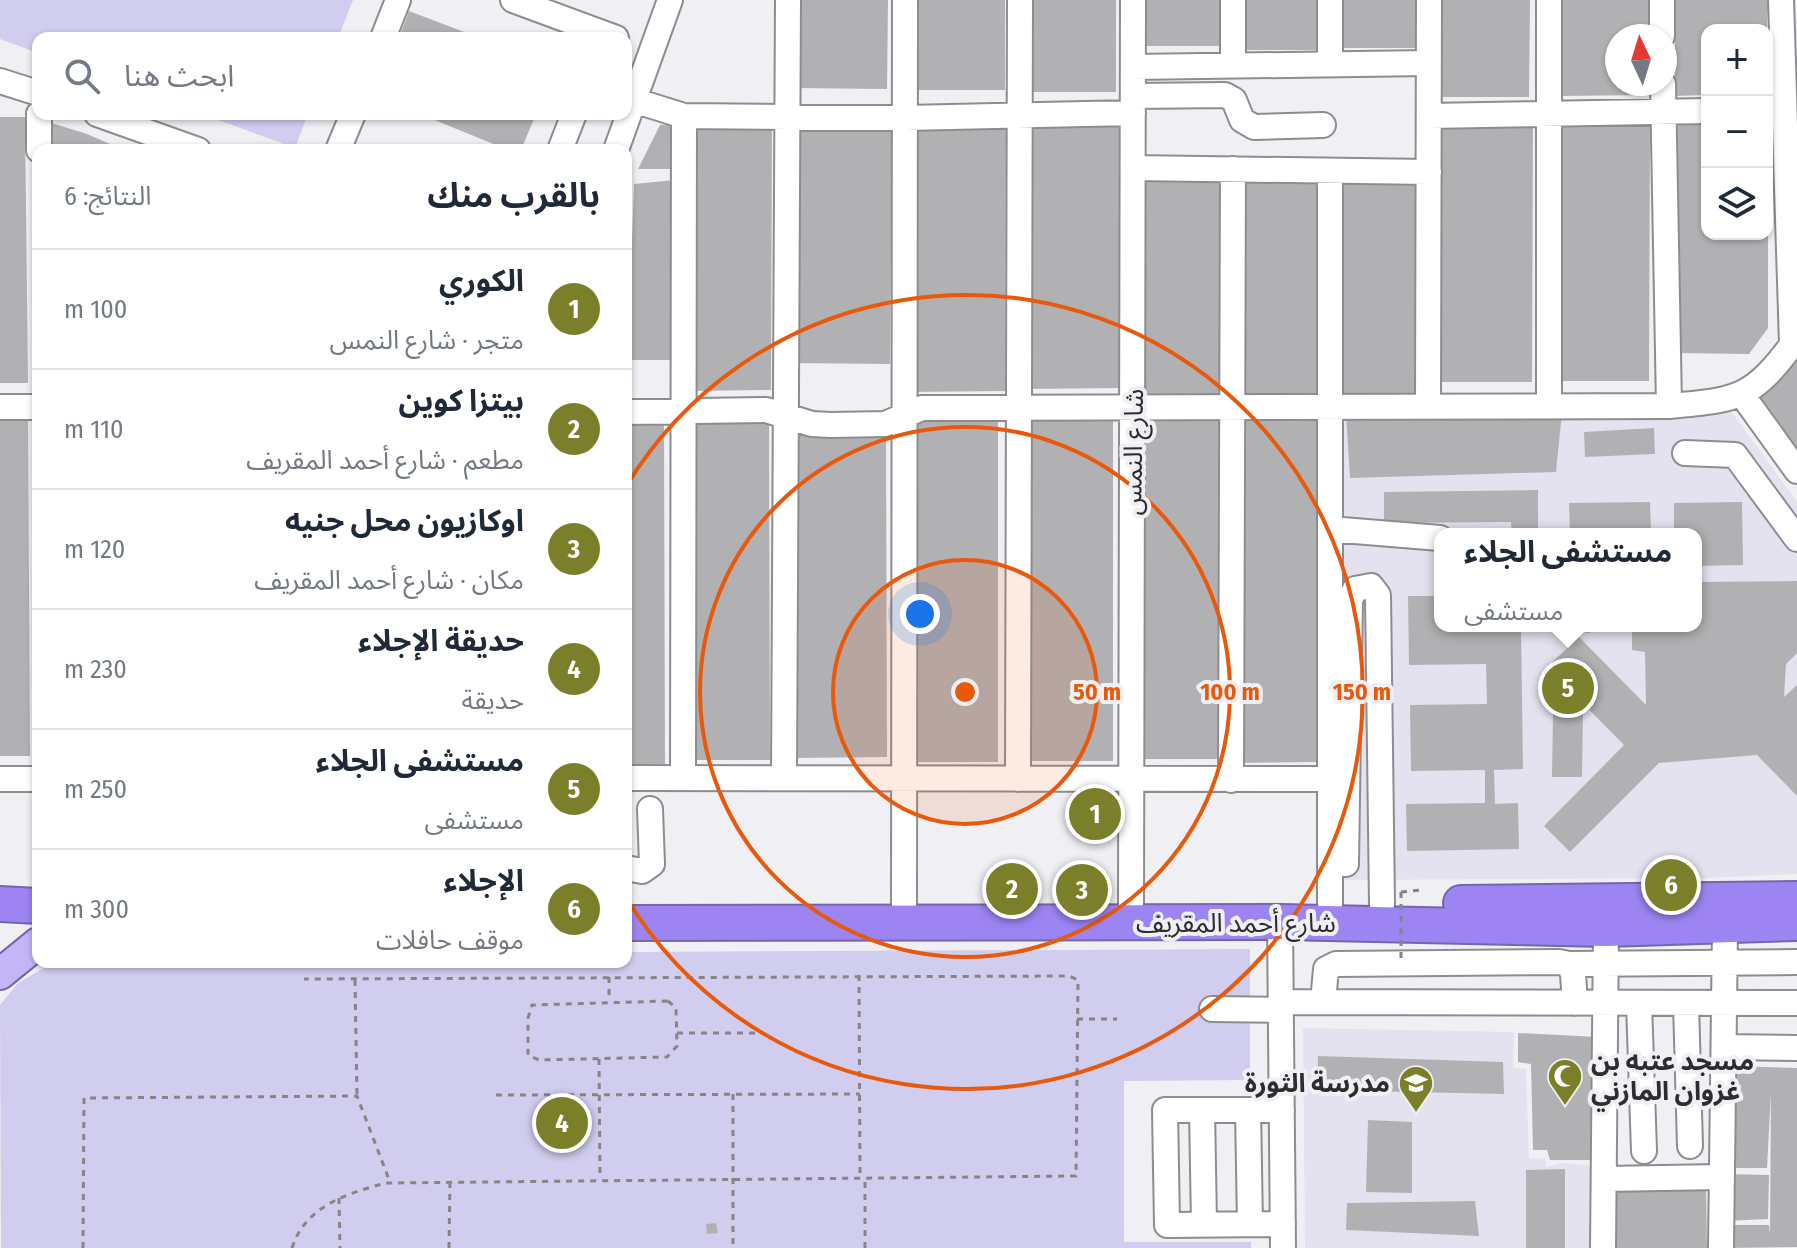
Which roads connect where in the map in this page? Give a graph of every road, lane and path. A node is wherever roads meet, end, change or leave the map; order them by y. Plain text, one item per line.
1 (398, 0) edge
2 (513, 0) edge
3 (670, 0) edge
4 (788, 0) edge
5 (905, 0) edge
6 (1020, 0) edge
7 (1133, 0) edge
8 (1233, 0) edge
9 (1330, 0) edge
10 (1429, 0) edge
11 (1549, 0) edge
12 (1662, 0) edge
13 (1781, 0) edge
14 (1662, 24) edge
15 (385, 32) edge
16 (596, 32) edge
17 (632, 45) edge
18 (651, 51) junction
19 (1428, 63) junction
20 (1330, 64) junction
21 (1233, 65) junction
22 (1133, 67) junction
23 (0, 81) edge
24 (32, 91) edge
25 (1663, 96) edge
26 (633, 100) junction
27 (632, 103) edge
28 (1133, 104) junction
29 (1782, 110) edge
30 (1701, 111) edge
31 (1664, 112) junction
32 (1020, 115) junction
33 (684, 116) junction
34 (1429, 116) junction
35 (787, 117) junction
36 (1550, 117) junction
37 (905, 118) junction
38 (39, 120) edge
39 (107, 120) edge
40 (352, 120) edge
41 (572, 120) edge
42 (626, 120) edge
43 (1323, 125) dead end
44 (142, 140) edge
45 (39, 144) edge
46 (164, 144) edge
47 (348, 144) edge
48 (562, 144) edge
49 (618, 144) edge
50 (1133, 168) junction
51 (1233, 169) junction
52 (1330, 171) junction
53 (1429, 172) junction
54 (1795, 341) edge
55 (1743, 396) junction
56 (1549, 404) junction
57 (1428, 405) junction
58 (1669, 406) junction
59 (0, 407) edge
60 (32, 407) edge
61 (1328, 407) junction
62 (1233, 408) junction
63 (1134, 409) junction
64 (1019, 410) junction
65 (632, 412) edge
66 (683, 412) junction
67 (905, 413) junction
68 (785, 414) junction
69 (1685, 453) dead end
70 (1797, 471) edge
71 (1330, 529) junction
72 (1434, 538) edge
73 (1797, 539) edge
74 (683, 777) junction
75 (784, 777) junction
76 (632, 778) edge
77 (903, 778) junction
78 (0, 779) edge
79 (32, 779) edge
80 (1018, 779) junction
81 (1131, 779) junction
82 (1329, 779) junction
83 (1231, 780) junction
84 (650, 809) dead end
85 (632, 869) edge
86 (1421, 890) dead end
87 (1392, 898) junction
88 (1797, 899) edge
89 (0, 904) edge
90 (1131, 904) junction
91 (1338, 904) junction
92 (632, 905) edge
93 (32, 906) edge
94 (904, 909) junction
95 (1547, 915) junction
96 (1280, 922) junction
97 (632, 923) edge
98 (1797, 923) edge
99 (0, 926) edge
100 (1725, 926) junction
101 (32, 927) edge
102 (1606, 929) junction
103 (32, 948) edge
104 (1401, 958) dead end
105 (1797, 962) edge
106 (1726, 963) junction
107 (1569, 964) junction
108 (1606, 964) junction
109 (0, 974) edge
110 (859, 975) junction
111 (609, 977) junction
112 (304, 979) dead end
113 (355, 979) junction
114 (1323, 1002) junction
115 (609, 1003) junction
116 (1575, 1003) junction
117 (1606, 1003) junction
118 (1639, 1003) junction
119 (1686, 1003) junction
120 (1726, 1003) junction
121 (1797, 1003) edge
122 (1281, 1006) junction
123 (1212, 1009) dead end
124 (1077, 1019) junction
125 (1117, 1019) dead end
126 (677, 1033) junction
127 (763, 1033) dead end
128 (1726, 1047) junction
129 (1797, 1048) edge
130 (599, 1059) junction
131 (733, 1094) junction
132 (860, 1094) junction
133 (496, 1095) dead end
134 (600, 1095) junction
135 (357, 1096) junction
136 (1202, 1110) junction
137 (1248, 1110) junction
138 (1282, 1110) junction
139 (1690, 1146) dead end
140 (1644, 1151) dead end
141 (863, 1177) junction
142 (1721, 1177) junction
143 (733, 1178) junction
144 (600, 1179) junction
145 (1604, 1179) junction
146 (450, 1180) junction
147 (390, 1182) junction
148 (339, 1198) junction
149 (1204, 1224) junction
150 (1250, 1224) junction
151 (1283, 1236) edge
152 (83, 1248) edge
153 (292, 1248) edge
154 (340, 1248) edge
155 (449, 1248) edge
156 (733, 1248) edge
157 (865, 1248) edge
158 (1603, 1248) edge
159 (1721, 1248) edge

1 - 15 street
2 - 16 street
3 - 18 street
4 - 35 street
5 - 37 street
6 - 32 street
7 - 22 street, شارع النمس
8 - 21 street
9 - 20 street
10 - 19 street
11 - 36 street
12 - 14 street
13 - 29 street
17 - 18 street
18 - 26 street
19 - 20 street
19 - 34 street
20 - 21 street
21 - 22 street
22 - 28 street, شارع النمس
23 - 24 street
25 - 31 street
26 - 27 street
26 - 33 street
28 - 32 street
28 - 43 street
28 - 50 street, شارع النمس
29 - 54 street
30 - 31 street
31 - 36 street
31 - 58 street
32 - 37 street
32 - 64 street
33 - 35 street
33 - 66 street
34 - 36 street
34 - 53 street
35 - 37 street
35 - 68 street
36 - 56 street
37 - 67 street
38 - 45 street
39 - 44 street
40 - 47 street
41 - 48 street
42 - 49 street
44 - 46 street
50 - 51 street
50 - 63 street, شارع النمس
51 - 52 street
51 - 62 street
52 - 53 street
52 - 61 street
53 - 57 street
54 - 55 street
55 - 58 street
55 - 70 street
56 - 57 street
56 - 58 street
57 - 61 street
59 - 60 street
61 - 62 street
61 - 71 street
62 - 63 street
62 - 83 street
63 - 64 street
63 - 81 street, شارع النمس
64 - 67 street
64 - 80 street
65 - 66 street
66 - 68 street
66 - 74 street
67 - 68 street
67 - 77 street
68 - 75 street
69 - 73 street
71 - 72 street
71 - 82 street
74 - 75 street
74 - 76 street
75 - 77 street
77 - 80 street
77 - 94 street
78 - 79 street
80 - 81 street
81 - 83 street
81 - 90 street, شارع النمس
82 - 83 street
82 - 91 street
84 - 85 street
86 - 87 path
87 - 91 highway, شارع أحمد المقريف
87 - 91 street
87 - 95 highway, شارع أحمد المقريف
87 - 104 path, bridge
88 - 95 highway, شارع أحمد المقريف
89 - 93 highway
90 - 91 highway, شارع أحمد المقريف
90 - 94 highway, شارع أحمد المقريف
92 - 94 highway, شارع أحمد المقريف
95 - 96 highway, شارع أحمد المقريف
95 - 102 highway, شارع أحمد المقريف
96 - 97 highway, شارع أحمد المقريف
96 - 122 street
98 - 100 highway, شارع أحمد المقريف
99 - 101 highway
100 - 102 highway, شارع أحمد المقريف
100 - 106 street
102 - 108 street
103 - 109 main road
105 - 106 street
106 - 108 street
106 - 120 street
107 - 108 street
107 - 114 street
107 - 116 street
108 - 117 street
110 - 111 path
110 - 124 path
110 - 132 path
111 - 113 path
111 - 115 path
112 - 113 path
113 - 135 path
114 - 116 street
114 - 122 street
115 - 126 path
115 - 130 path
116 - 117 street
117 - 118 street
117 - 145 street
118 - 119 street
118 - 140 street
119 - 120 street
119 - 139 street
120 - 121 street
120 - 128 street
122 - 123 street
122 - 138 street
124 - 125 path
124 - 141 path
126 - 127 path
126 - 130 path
128 - 129 street
128 - 142 street
130 - 134 path
131 - 132 path
131 - 134 path
131 - 143 path
132 - 141 path
133 - 134 path
134 - 144 path
135 - 147 path
135 - 152 path
136 - 137 street
136 - 149 street
136 - 149 street
137 - 138 street
137 - 150 street
138 - 151 street
141 - 143 path
141 - 157 path
142 - 145 street
142 - 159 street
143 - 144 path
143 - 156 path
144 - 146 path
145 - 158 street
146 - 147 path
146 - 155 path
147 - 148 path
148 - 153 path
148 - 154 path
149 - 150 street
150 - 151 street

